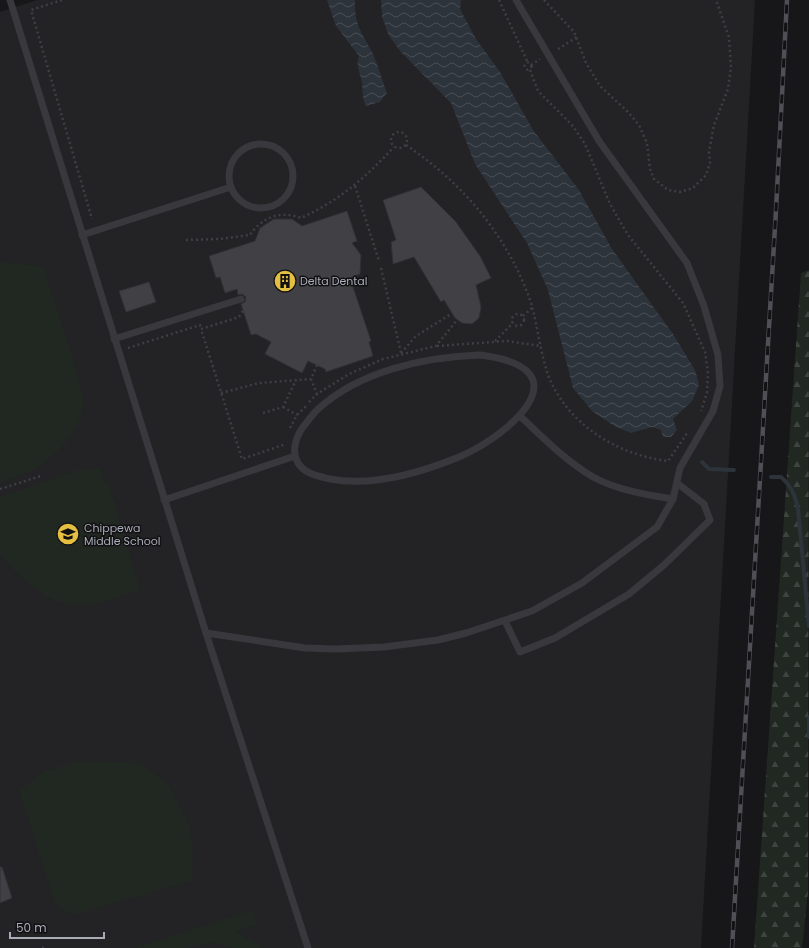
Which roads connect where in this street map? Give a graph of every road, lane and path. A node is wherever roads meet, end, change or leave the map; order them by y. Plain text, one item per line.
1 (10, 0) edge
2 (62, 0) edge
3 (499, 0) edge
4 (516, 0) edge
5 (544, 0) edge
6 (716, 0) edge
7 (576, 37) junction
8 (558, 49) dead end
9 (540, 59) dead end
10 (528, 63) junction
11 (531, 65) junction
12 (530, 70) junction
13 (406, 145) junction
14 (394, 147) junction
15 (355, 186) junction
16 (231, 187) junction
17 (92, 218) dead end
18 (82, 235) junction
19 (186, 240) dead end
20 (379, 261) dead end
21 (381, 268) dead end
22 (241, 299) dead end
23 (532, 308) junction
24 (244, 311) dead end
25 (451, 314) dead end
26 (522, 316) junction
27 (457, 320) dead end
28 (514, 323) junction
29 (201, 328) junction
30 (114, 339) junction
31 (495, 342) junction
32 (127, 346) dead end
33 (436, 346) junction
34 (541, 346) junction
35 (401, 353) junction
36 (317, 365) dead end
37 (296, 380) junction
38 (221, 393) junction
39 (283, 407) junction
40 (263, 413) dead end
41 (700, 414) dead end
42 (297, 415) dead end
43 (520, 416) junction
44 (689, 431) dead end
45 (286, 445) dead end
46 (295, 456) junction
47 (41, 476) dead end
48 (677, 483) junction
49 (0, 489) edge
50 (673, 499) junction
51 (164, 500) junction
52 (505, 621) junction
53 (206, 633) junction
54 (42, 948) edge
55 (46, 948) edge
56 (308, 948) edge

1 - 18 lane
2 - 17 path
3 - 10 path
4 - 48 lane
5 - 7 path
6 - 7 path
7 - 8 path
9 - 11 path
10 - 11 path
10 - 12 path
11 - 12 path
12 - 41 path
13 - 14 path
13 - 14 path
13 - 23 path
14 - 15 path
15 - 19 path
15 - 20 path
16 - 16 lane
16 - 18 lane
18 - 30 lane
21 - 35 path
22 - 30 lane
23 - 26 path
23 - 34 path
24 - 29 path
25 - 35 path
26 - 28 path
26 - 28 path
27 - 33 path
28 - 31 path
29 - 32 path
29 - 38 path
30 - 51 lane
31 - 33 path
31 - 34 path
33 - 35 path
34 - 44 path
36 - 37 path
37 - 38 path
37 - 39 path
38 - 45 path
39 - 40 path
39 - 42 path
43 - 46 lane
43 - 46 lane
43 - 50 lane
46 - 51 lane
47 - 49 path
48 - 50 lane
48 - 52 lane
50 - 52 lane
51 - 53 lane
52 - 53 lane
53 - 56 lane
54 - 55 path

